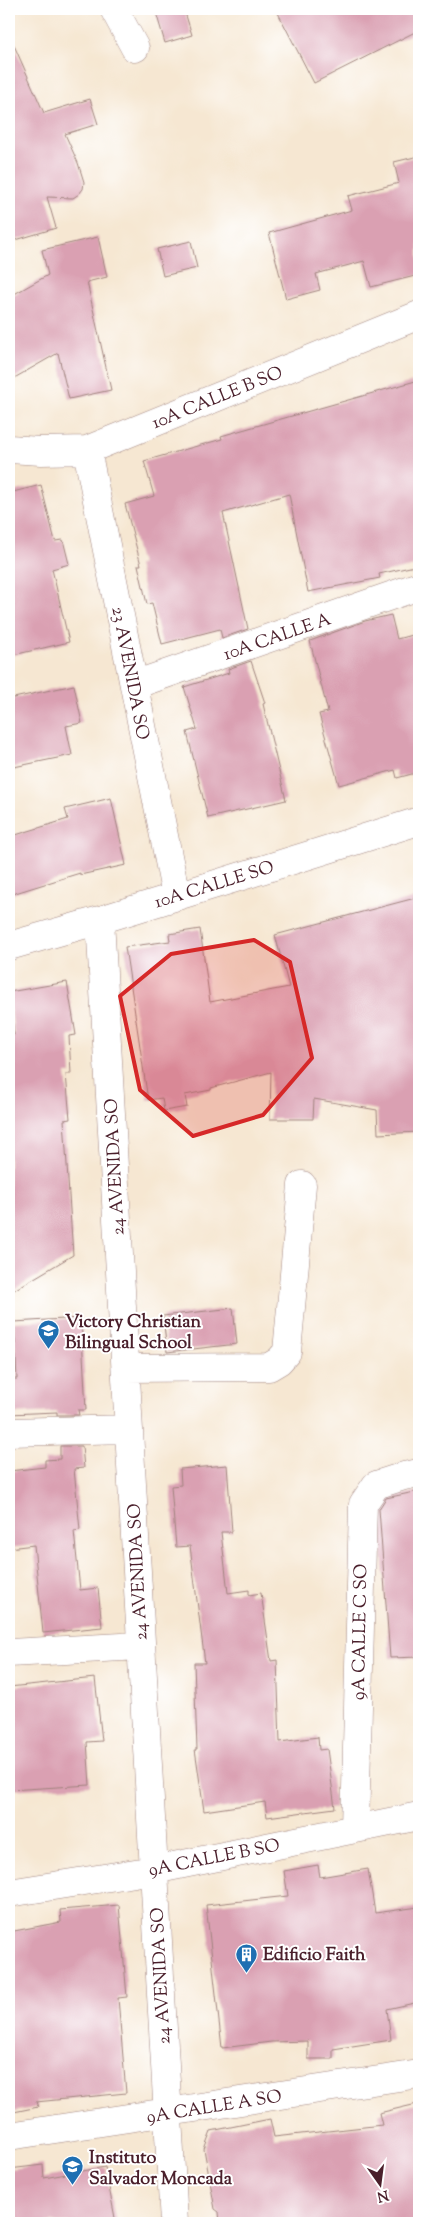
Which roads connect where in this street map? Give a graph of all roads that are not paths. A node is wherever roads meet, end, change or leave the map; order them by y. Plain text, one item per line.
1 (114, 9) edge
2 (135, 48) dead end
3 (419, 316) edge
4 (9, 449) edge
5 (87, 450) junction
6 (419, 586) edge
7 (134, 685) junction
8 (419, 820) edge
9 (176, 896) junction
10 (100, 920) junction
11 (9, 946) edge
12 (302, 1185) dead end
13 (126, 1368) junction
14 (129, 1429) junction
15 (9, 1432) edge
16 (419, 1473) edge
17 (141, 1646) junction
18 (9, 1652) edge
19 (419, 1816) edge
20 (355, 1829) junction
21 (154, 1870) junction
22 (9, 1894) edge
23 (419, 2074) edge
24 (168, 2114) junction
25 (9, 2136) edge
26 (174, 2223) edge

1 - 2 street
3 - 5 street, 10A CALLE B SO
4 - 5 street, 10A CALLE B SO
5 - 7 street, 23 AVENIDA SO
6 - 7 street, 10A CALLE A
7 - 9 street, 23 AVENIDA SO
8 - 9 street, 10A CALLE SO
9 - 10 street, 10A CALLE SO
10 - 11 street, 10A CALLE SO
10 - 13 street, 24 AVENIDA SO
12 - 13 street
13 - 14 street, 24 AVENIDA SO
14 - 15 street
14 - 17 street, 24 AVENIDA SO
16 - 20 street, 9A CALLE C SO
17 - 18 street
17 - 21 street, 24 AVENIDA SO
19 - 20 street, 9A CALLE B SO
20 - 21 street, 9A CALLE B SO
21 - 22 street, 9A CALLE B SO
21 - 24 street, 24 AVENIDA SO
23 - 24 street, 9A CALLE A SO
24 - 25 street, 9A CALLE A SO
24 - 26 street, 24 AVENIDA SO

